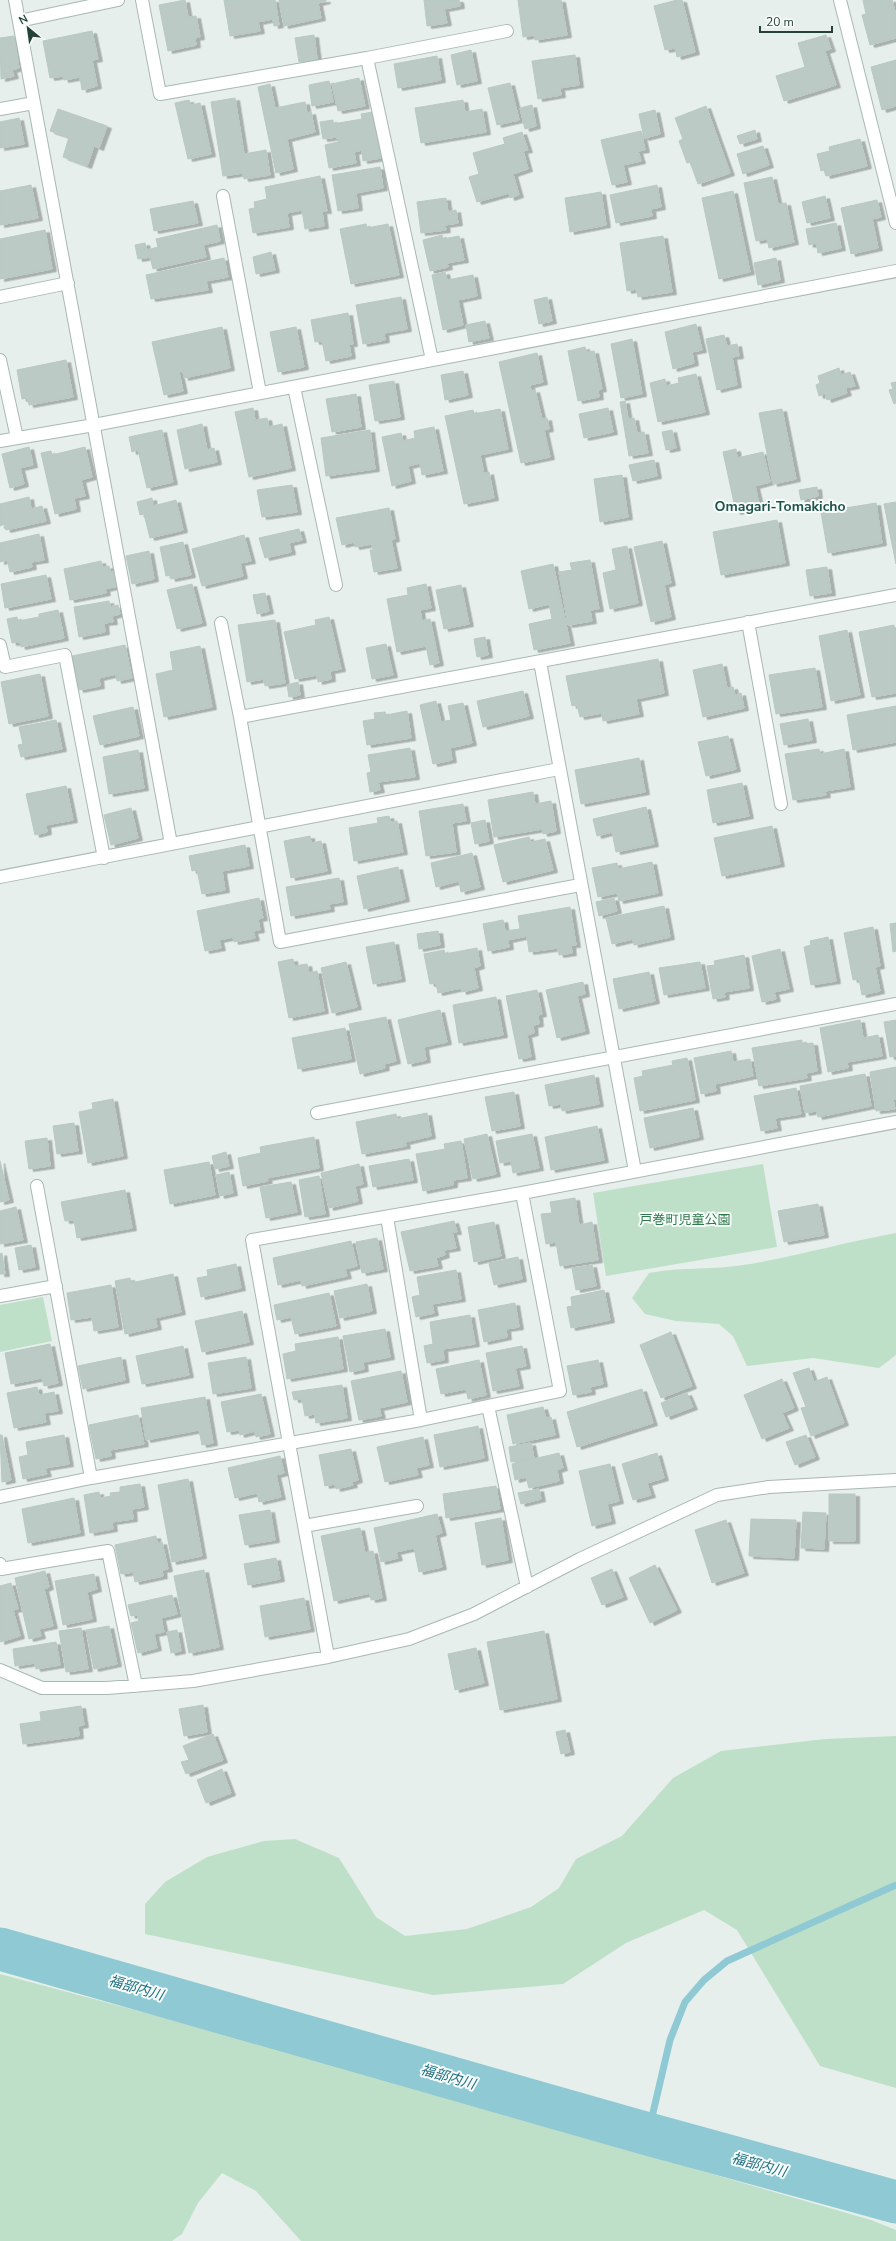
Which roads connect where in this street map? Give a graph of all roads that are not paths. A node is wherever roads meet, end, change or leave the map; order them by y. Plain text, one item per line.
1 (15, 0) edge
2 (118, 0) edge
3 (142, 0) edge
4 (840, 0) edge
5 (19, 21) junction
6 (508, 31) dead end
7 (367, 58) junction
8 (34, 103) junction
9 (0, 109) edge
10 (223, 196) dead end
11 (896, 223) edge
12 (896, 271) edge
13 (68, 283) junction
14 (0, 297) edge
15 (0, 360) edge
16 (432, 360) junction
17 (294, 386) junction
18 (260, 393) junction
19 (94, 425) junction
20 (17, 438) junction
21 (0, 441) edge
22 (336, 585) dead end
23 (896, 595) edge
24 (748, 622) junction
25 (221, 623) dead end
26 (0, 645) edge
27 (540, 662) junction
28 (240, 717) junction
29 (559, 769) junction
30 (781, 804) dead end
31 (258, 827) junction
32 (171, 844) junction
33 (104, 858) junction
34 (0, 877) edge
35 (580, 885) junction
36 (896, 1004) edge
37 (613, 1058) junction
38 (317, 1113) dead end
39 (896, 1122) edge
40 (635, 1171) junction
41 (37, 1186) dead end
42 (522, 1193) junction
43 (387, 1217) junction
44 (56, 1286) junction
45 (0, 1296) edge
46 (488, 1406) junction
47 (421, 1420) junction
48 (289, 1445) junction
49 (91, 1478) junction
50 (896, 1480) edge
51 (0, 1497) edge
52 (417, 1506) dead end
53 (304, 1526) junction
54 (0, 1564) edge
55 (527, 1586) junction
56 (328, 1657) junction
57 (0, 1670) edge
58 (136, 1686) junction

1 - 5 street
2 - 5 street
3 - 7 street
4 - 11 street
5 - 8 street
6 - 7 street
7 - 16 street
8 - 9 street
8 - 13 street
10 - 18 street
12 - 16 street
13 - 14 street
13 - 19 street
15 - 20 street
16 - 17 street
17 - 18 street
17 - 22 street
18 - 19 street
19 - 20 street
19 - 32 street
20 - 21 street
23 - 24 street
24 - 27 street
24 - 30 street
25 - 28 street
26 - 33 street
27 - 28 street
27 - 29 street
28 - 31 street
29 - 31 street
29 - 35 street
31 - 32 street
31 - 35 street
32 - 33 street
33 - 34 street
35 - 37 street
36 - 37 street
37 - 38 street
37 - 40 street
39 - 40 street
40 - 42 street
41 - 44 street
42 - 43 street
42 - 46 street
43 - 47 street
43 - 48 street
44 - 45 street
44 - 49 street
46 - 47 street
46 - 55 street
47 - 48 street
48 - 49 street
48 - 53 street
49 - 51 street
50 - 55 street
52 - 53 street
53 - 56 street
54 - 58 street
55 - 56 street
56 - 58 street
57 - 58 street

